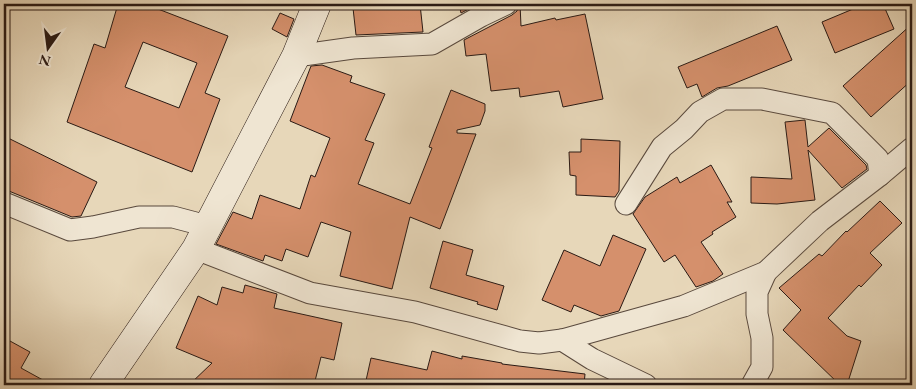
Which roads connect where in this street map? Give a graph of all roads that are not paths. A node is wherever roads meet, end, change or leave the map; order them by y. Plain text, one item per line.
1 (317, 4) edge
2 (506, 4) edge
3 (296, 56) junction
4 (912, 148) edge
5 (880, 175) junction
6 (4, 203) edge
7 (626, 204) dead end
8 (201, 238) junction
9 (766, 272) junction
10 (562, 340) junction
11 (103, 385) edge
12 (646, 385) edge
13 (752, 385) edge

1 - 3 street
2 - 3 street
3 - 8 street
4 - 5 street
5 - 7 street
5 - 9 street
6 - 8 street
8 - 10 street
8 - 11 street
9 - 10 street
9 - 13 street
10 - 12 street

